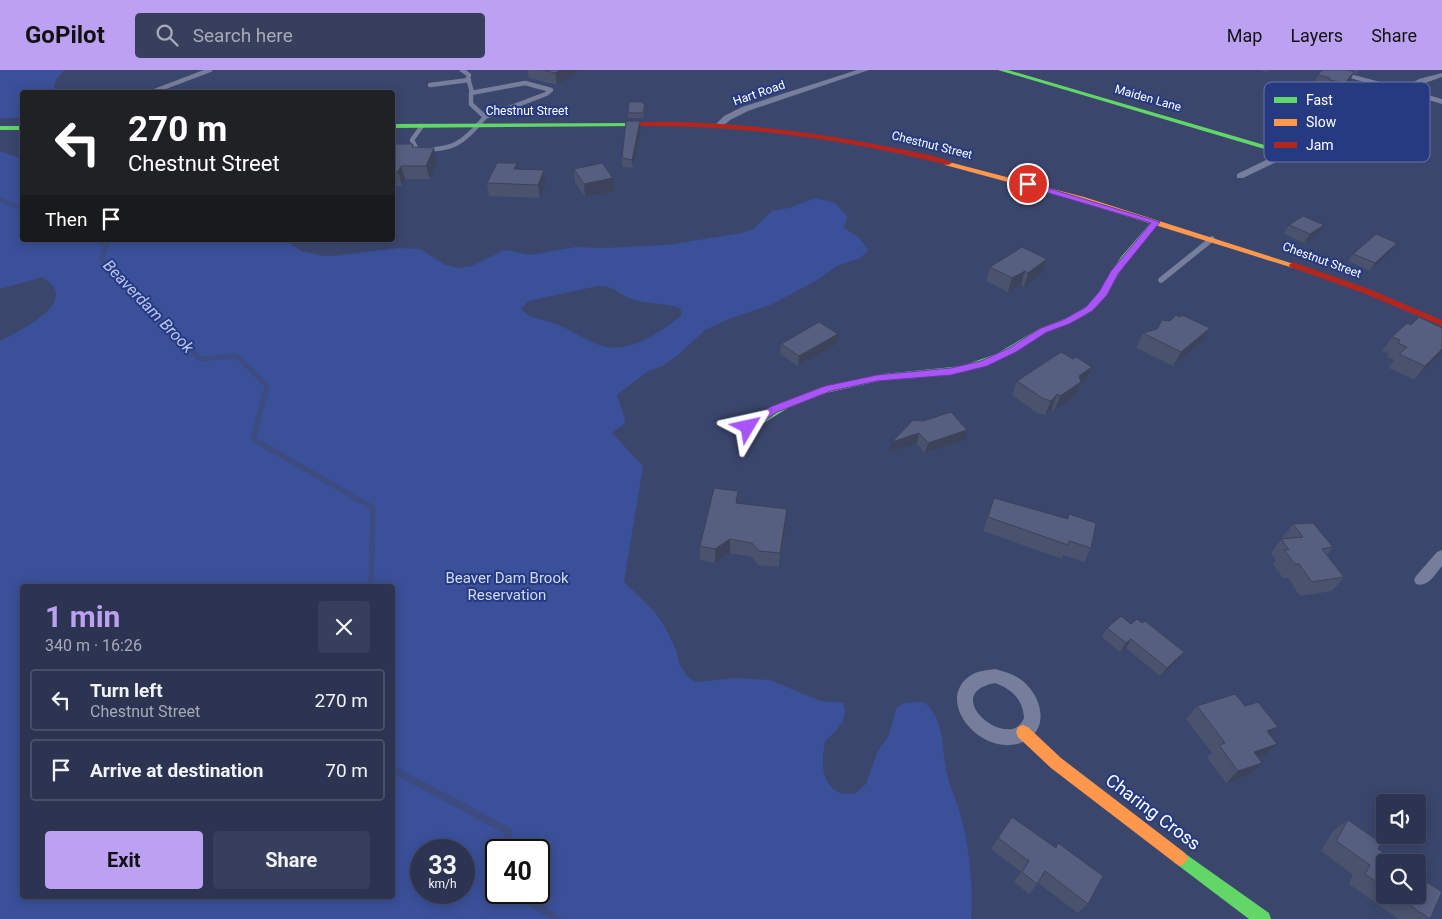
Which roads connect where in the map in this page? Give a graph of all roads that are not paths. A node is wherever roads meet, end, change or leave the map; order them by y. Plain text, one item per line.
1 (210, 70) edge
2 (462, 70) edge
3 (865, 70) edge
4 (1001, 70) edge
5 (1325, 70) edge
6 (1442, 75) edge
7 (468, 80) junction
8 (1373, 82) edge
9 (1420, 82) edge
10 (430, 85) dead end
11 (157, 90) edge
12 (472, 92) junction
13 (1430, 98) edge
14 (1442, 102) edge
15 (483, 121) junction
16 (720, 124) junction
17 (395, 126) edge
18 (422, 126) junction
19 (0, 128) edge
20 (20, 128) edge
21 (1264, 146) edge
22 (1269, 162) edge
23 (1240, 176) dead end
24 (1156, 222) junction
25 (1212, 239) junction
26 (1161, 280) dead end
27 (1442, 323) edge
28 (748, 427) dead end
29 (1442, 556) edge
30 (1422, 580) dead end
31 (1023, 732) dead end
32 (1263, 919) edge

1 - 11 lane
2 - 7 lane
3 - 16 street, Hart Road
4 - 21 street, Maiden Lane
5 - 8 street
6 - 9 street
7 - 10 lane
7 - 12 lane
12 - 15 lane
12 - 15 lane
13 - 14 street
15 - 16 street, Chestnut Street
15 - 18 street, Chestnut Street
15 - 18 lane
16 - 24 street, Chestnut Street
17 - 18 street, Chestnut Street
19 - 20 street
22 - 23 street
24 - 25 street, Chestnut Street
24 - 28 street
25 - 26 lane
25 - 27 street, Chestnut Street
29 - 30 street
31 - 32 street, Charing Cross

